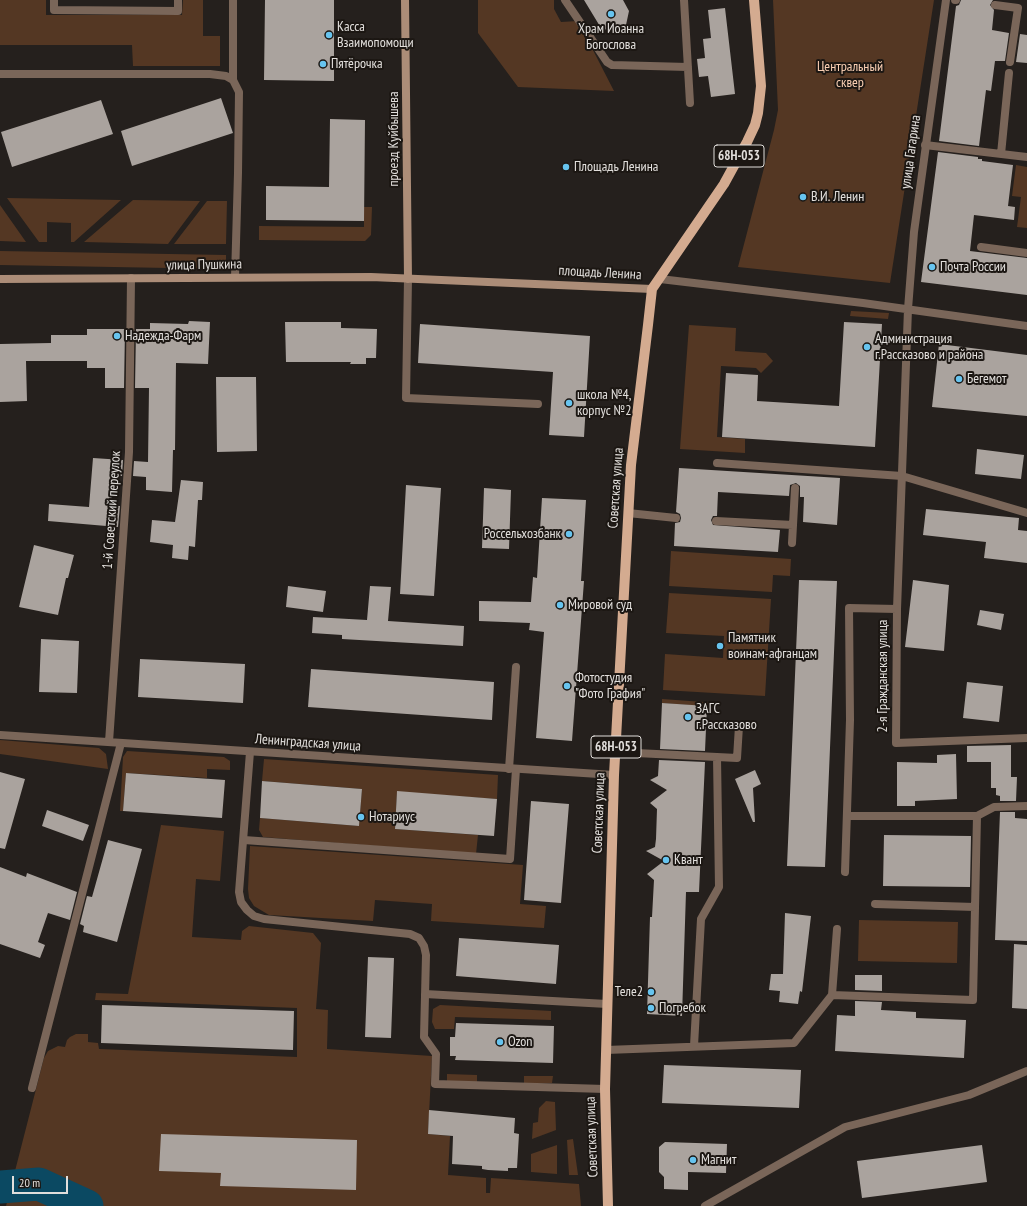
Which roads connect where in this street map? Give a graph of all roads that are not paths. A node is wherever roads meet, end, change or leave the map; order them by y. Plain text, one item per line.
1 (54, 0) edge
2 (178, 0) edge
3 (233, 0) edge
4 (405, 0) edge
5 (565, 0) edge
6 (684, 0) edge
7 (754, 0) edge
8 (946, 0) edge
9 (995, 5) dead end
10 (1010, 62) dead end
11 (688, 67) junction
12 (1009, 73) dead end
13 (0, 74) edge
14 (233, 80) junction
15 (690, 103) dead end
16 (925, 145) junction
17 (1001, 154) junction
18 (1027, 157) edge
19 (981, 247) dead end
20 (1027, 252) edge
21 (235, 277) junction
22 (130, 278) junction
23 (0, 279) edge
24 (408, 279) junction
25 (660, 279) junction
26 (652, 289) junction
27 (908, 309) junction
28 (1027, 326) edge
29 (647, 333) junction
30 (639, 396) dead end
31 (538, 404) dead end
32 (717, 463) dead end
33 (902, 476) junction
34 (795, 488) dead end
35 (1027, 513) edge
36 (628, 514) junction
37 (676, 518) dead end
38 (716, 521) dead end
39 (793, 525) junction
40 (792, 543) dead end
41 (897, 609) junction
42 (516, 667) dead end
43 (739, 726) dead end
44 (0, 735) edge
45 (1027, 738) edge
46 (109, 742) junction
47 (122, 743) junction
48 (250, 752) junction
49 (616, 752) junction
50 (717, 757) junction
51 (513, 769) junction
52 (614, 775) junction
53 (1027, 806) edge
54 (847, 816) junction
55 (977, 816) junction
56 (244, 840) junction
57 (845, 872) dead end
58 (875, 904) dead end
59 (975, 908) junction
60 (837, 928) dead end
61 (425, 994) junction
62 (832, 995) junction
63 (607, 1004) junction
64 (694, 1046) junction
65 (606, 1050) junction
66 (1027, 1071) edge
67 (32, 1088) dead end
68 (605, 1089) junction
69 (608, 1206) edge
70 (705, 1206) edge

1 - 2 street
3 - 14 street
4 - 24 main road, проезд Куйбышева
5 - 11 street
6 - 11 street
7 - 25 main road, площадь Ленина / 68Н-053
8 - 16 street, улица Гагарина
9 - 10 street
11 - 15 street
12 - 17 street
13 - 14 street
14 - 21 street
16 - 17 street
16 - 27 street, улица Гагарина
17 - 18 street
19 - 20 street
21 - 22 main road, улица Пушкина
21 - 24 main road, улица Пушкина
22 - 23 main road, улица Пушкина
22 - 46 street, 1-й Советский переулок
24 - 26 main road, площадь Ленина
24 - 31 street
25 - 26 main road, площадь Ленина / 68Н-053
25 - 27 street
26 - 29 main road, Советская улица / 68Н-053
27 - 28 street
27 - 33 street, улица Гагарина
29 - 30 main road, Советская улица / 68Н-053
29 - 36 main road, Советская улица / 68Н-053
32 - 33 street
33 - 35 street
33 - 41 street, 2-я Гражданская улица
34 - 39 street
36 - 37 street
36 - 49 main road, Советская улица / 68Н-053
38 - 39 street
39 - 40 street
41 - 45 street, 2-я Гражданская улица
41 - 54 street
42 - 51 street
43 - 50 street
44 - 46 street, Ленинградская улица
46 - 47 street, Ленинградская улица
47 - 48 street, Ленинградская улица
47 - 67 street
48 - 51 street, Ленинградская улица
48 - 56 street
49 - 50 street
49 - 52 main road, Советская улица / 68Н-053
50 - 64 street
51 - 52 street, Ленинградская улица
51 - 56 street
52 - 63 main road, Советская улица / 68Н-053
53 - 55 street
54 - 55 street
54 - 57 street
55 - 59 street
56 - 61 street
58 - 59 street
59 - 62 street
60 - 62 street
61 - 63 street
61 - 68 street
62 - 64 street
63 - 65 main road, Советская улица / 68Н-053
64 - 65 street
65 - 68 main road, Советская улица / 68Н-053
66 - 70 street
68 - 69 main road, Советская улица / 68Н-053

